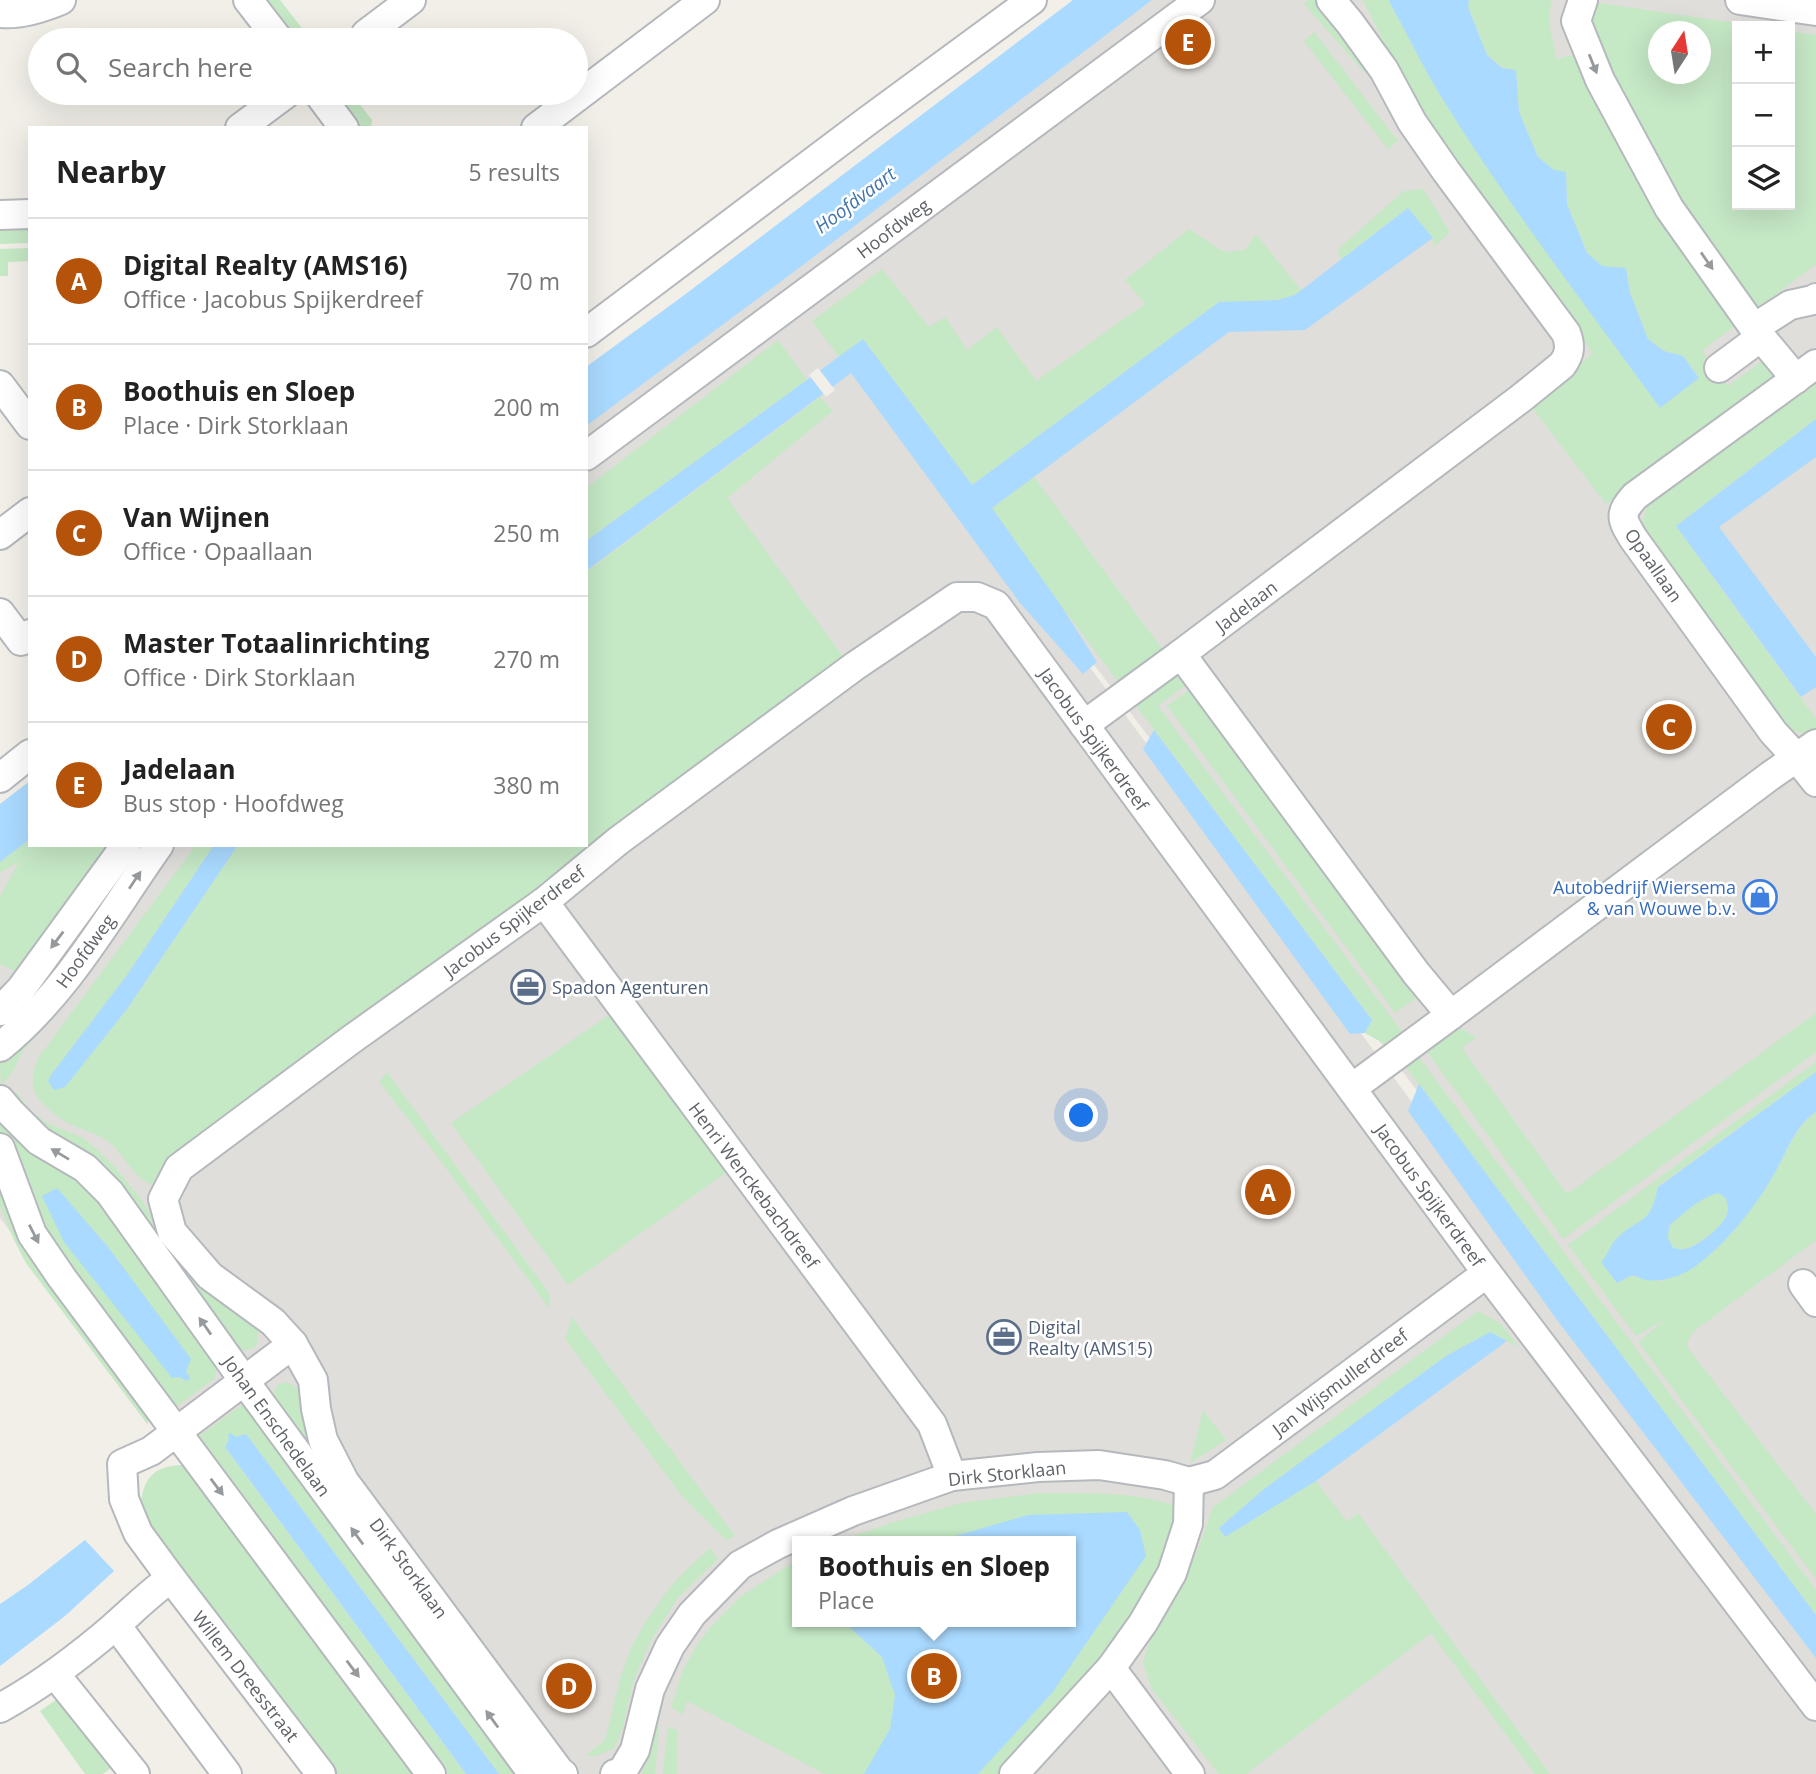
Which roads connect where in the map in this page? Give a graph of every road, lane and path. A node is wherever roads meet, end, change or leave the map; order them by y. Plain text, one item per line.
1 (61, 0) edge
2 (248, 0) edge
3 (411, 0) edge
4 (705, 0) edge
5 (1032, 0) edge
6 (1200, 0) edge
7 (1331, 0) edge
8 (1353, 0) edge
9 (1583, 0) edge
10 (1740, 0) edge
11 (1816, 11) edge
12 (0, 13) edge
13 (270, 28) edge
14 (374, 28) edge
15 (1384, 71) junction
16 (588, 88) edge
17 (271, 105) edge
18 (327, 105) edge
19 (566, 105) edge
20 (243, 126) edge
21 (343, 126) edge
22 (539, 126) edge
23 (28, 214) edge
24 (0, 215) edge
25 (1816, 298) edge
26 (588, 331) edge
27 (1758, 333) junction
28 (1719, 368) dead end
29 (1806, 372) edge
30 (0, 385) edge
31 (28, 422) edge
32 (588, 455) edge
33 (28, 514) edge
34 (0, 535) edge
35 (0, 614) edge
36 (28, 636) edge
37 (1181, 654) junction
38 (1084, 725) junction
39 (1807, 751) edge
40 (28, 756) edge
41 (0, 778) edge
42 (1816, 782) edge
43 (124, 847) edge
44 (158, 847) edge
45 (544, 902) junction
46 (10, 990) edge
47 (0, 1011) edge
48 (1451, 1015) junction
49 (0, 1047) edge
50 (1352, 1088) junction
51 (0, 1100) edge
52 (0, 1148) edge
53 (163, 1199) joint
54 (1487, 1273) junction
55 (293, 1344) junction
56 (245, 1382) junction
57 (176, 1433) junction
58 (952, 1476) junction
59 (1189, 1482) junction
60 (796, 1536) edge
61 (792, 1538) edge
62 (171, 1578) junction
63 (116, 1625) junction
64 (1111, 1668) junction
65 (55, 1674) junction
66 (1816, 1706) edge
67 (0, 1708) edge
68 (135, 1774) edge
69 (227, 1774) edge
70 (321, 1774) edge
71 (431, 1774) edge
72 (533, 1774) edge
73 (563, 1774) edge
74 (615, 1774) edge
75 (1014, 1774) edge
76 (1190, 1774) edge

1 - 12 street
2 - 13 street
3 - 14 street
4 - 16 street
5 - 26 street
6 - 32 street, Hoofdweg
7 - 15 street, Jadelaan
8 - 15 street, Jadelaan
9 -> 27 street, Opaallaan
10 - 11 street
15 - 37 street, Jadelaan
17 - 20 street
18 - 21 street
19 - 22 street
23 - 24 street
25 - 27 street
27 - 28 street
27 - 29 street, Opaallaan
29 - 39 street, Opaallaan
30 - 31 street
33 - 34 street
35 - 36 street
37 - 38 street, Jadelaan
37 - 48 street
38 - 45 street, Jacobus Spijkerdreef
38 - 50 street, Jacobus Spijkerdreef
39 - 42 street, Opaallaan
39 - 48 street
40 - 41 street
43 -> 46 street, Hoofdweg
49 -> 44 street, Hoofdweg
45 - 53 street, Jacobus Spijkerdreef
45 - 58 street, Henri Wenckebachdreef
46 - 47 street, Hoofdweg
48 - 50 street
50 - 54 street, Jacobus Spijkerdreef
56 -> 51 street, Johan Enschedelaan
52 -> 57 street
53 - 55 street, Dirk Storklaan
54 - 59 street, Jan Wijsmullerdreef
54 - 66 street, Jacobus Spijkerdreef
55 - 56 street
55 - 73 street, Dirk Storklaan
56 - 57 street
72 -> 56 street, Johan Enschedelaan
57 - 62 street, Willem Dreesstraat
57 -> 71 street
58 - 59 street, Dirk Storklaan
58 - 60 street, Dirk Storklaan
59 - 64 street
61 - 74 street, Dirk Storklaan
62 - 63 street
62 - 70 street, Willem Dreesstraat
63 - 65 street
63 - 69 street
64 - 75 street
64 - 76 street
65 - 67 street
65 - 68 street

